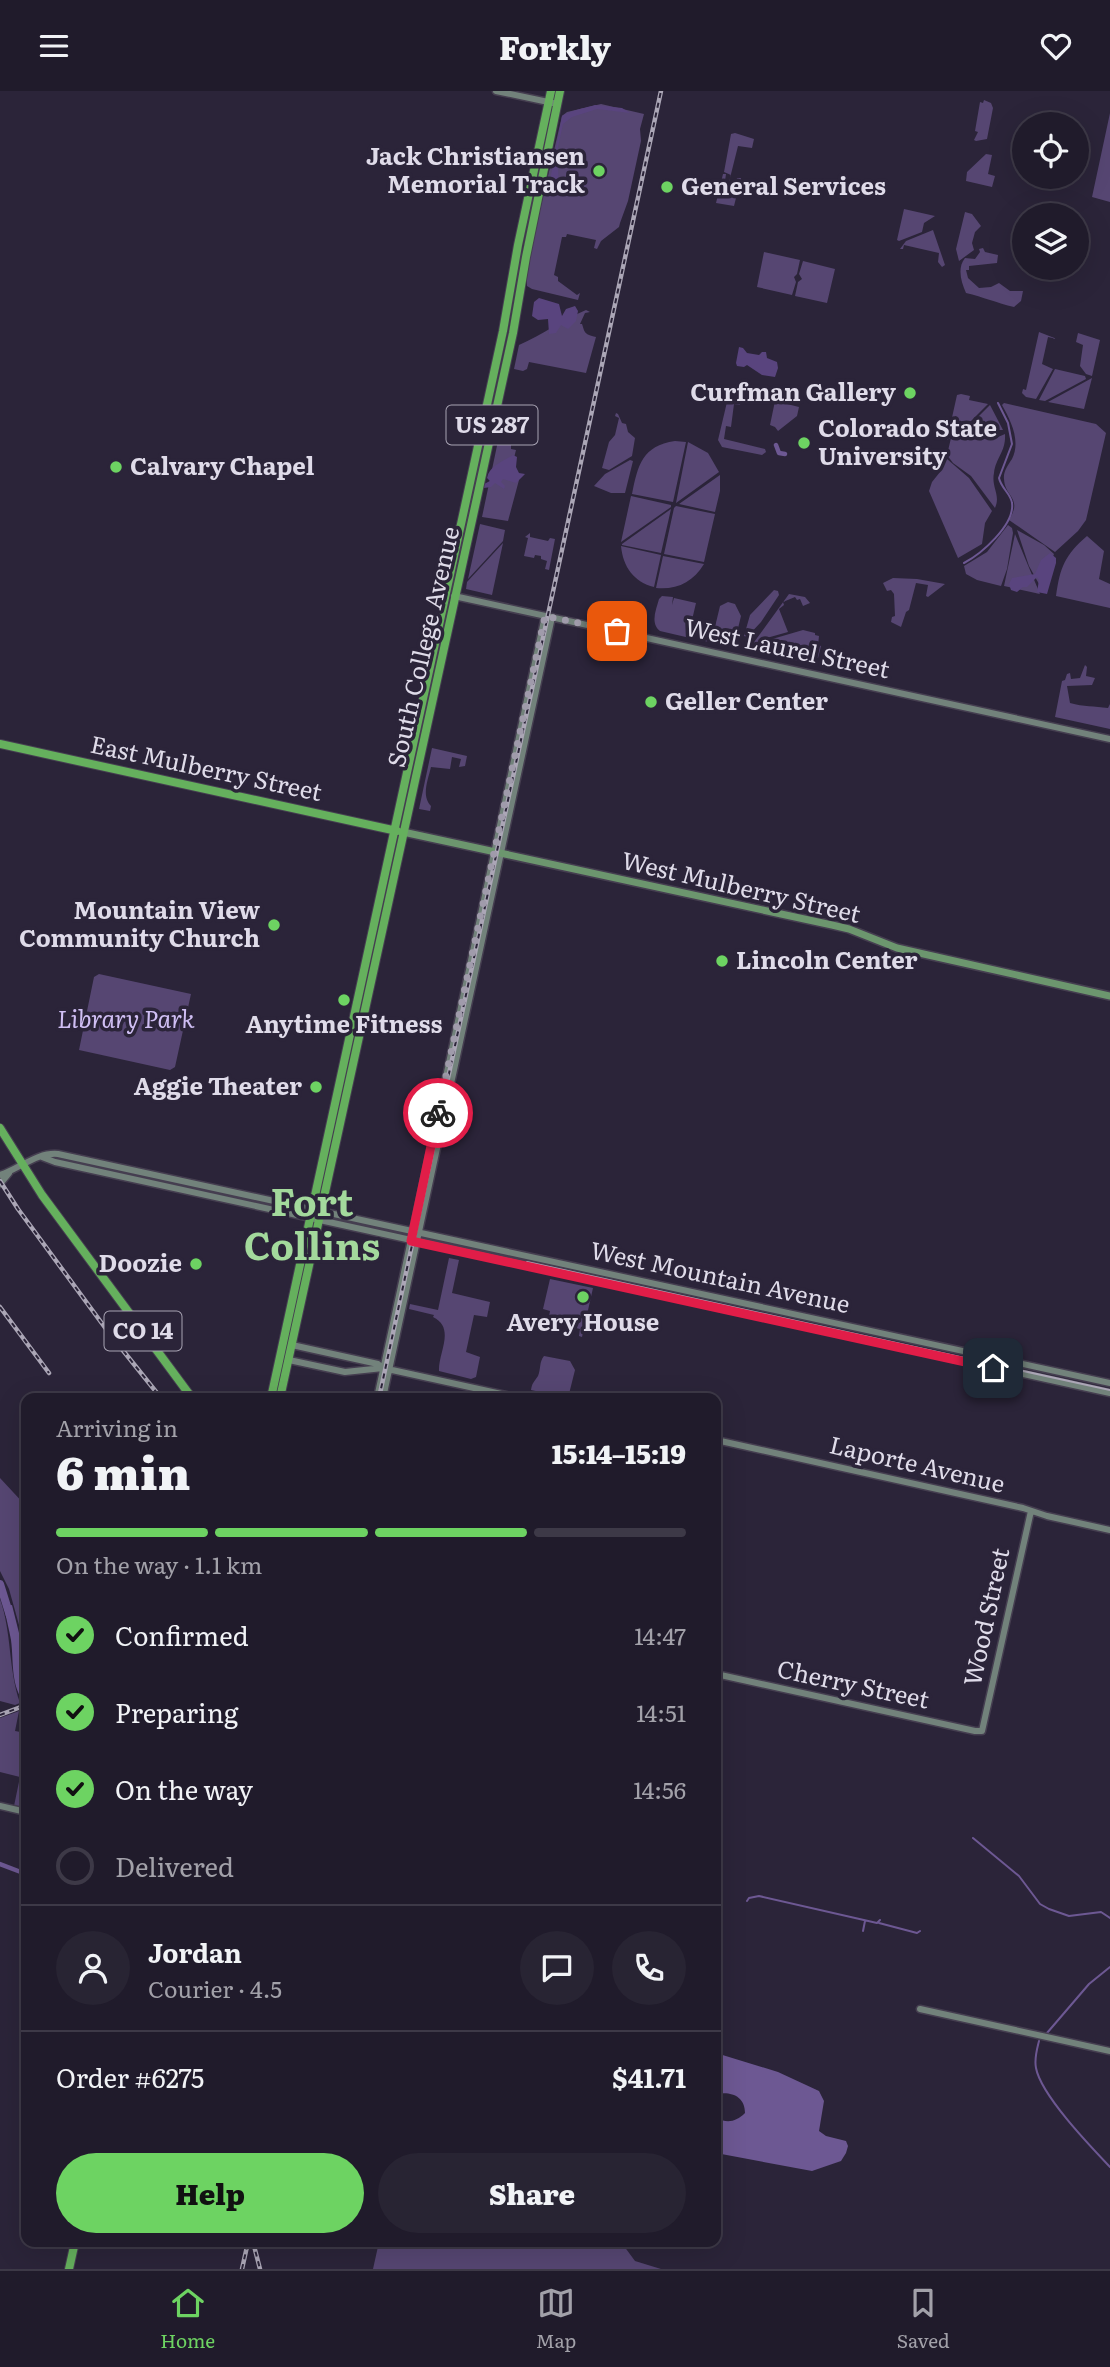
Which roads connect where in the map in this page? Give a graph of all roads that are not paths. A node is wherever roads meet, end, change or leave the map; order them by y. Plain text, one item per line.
1 (496, 91) edge
2 (551, 91) edge
3 (561, 91) edge
4 (554, 104) junction
5 (487, 405) junction
6 (490, 434) junction
7 (467, 499) junction
8 (473, 517) junction
9 (445, 594) junction
10 (455, 596) junction
11 (548, 616) junction
12 (420, 735) junction
13 (1110, 739) edge
14 (0, 744) edge
15 (399, 831) junction
16 (498, 853) junction
17 (1110, 996) edge
18 (0, 1128) edge
19 (23, 1165) junction
20 (9, 1173) junction
21 (0, 1175) edge
22 (0, 1184) edge
23 (311, 1214) junction
24 (320, 1216) junction
25 (416, 1232) junction
26 (414, 1241) junction
27 (292, 1345) junction
28 (289, 1360) junction
29 (359, 1360) junction
30 (324, 1368) junction
31 (386, 1369) junction
32 (1110, 1383) edge
33 (188, 1393) edge
34 (272, 1393) edge
35 (281, 1393) edge
36 (379, 1393) edge
37 (384, 1393) edge
38 (497, 1393) edge
39 (1110, 1393) edge
40 (721, 1441) edge
41 (1031, 1511) junction
42 (1110, 1530) edge
43 (721, 1675) edge
44 (982, 1731) joint
45 (0, 1806) edge
46 (21, 1811) edge
47 (920, 2010) dead end
48 (1110, 2051) edge
49 (74, 2247) edge
50 (69, 2269) edge

1 - 4 street
2 - 4 highway, South College Avenue / US 287
3 - 4 highway, South College Avenue / US 287
4 - 5 highway, South College Avenue / US 287
4 - 6 highway, South College Avenue / US 287
5 - 6 highway
5 - 7 highway, South College Avenue / US 287
6 - 8 highway, South College Avenue / US 287
7 - 8 highway
7 - 9 highway, South College Avenue / US 287
8 - 10 highway, South College Avenue / US 287
9 - 10 street, West Laurel Street
9 - 12 highway, South College Avenue / US 287
10 - 11 street, West Laurel Street
10 - 12 highway, South College Avenue / US 287
11 - 13 street, West Laurel Street
11 - 16 street
12 - 15 highway, South College Avenue / US 287
12 - 15 highway, South College Avenue / US 287
14 - 15 highway, East Mulberry Street
15 - 16 main road, West Mulberry Street
15 - 23 highway, South College Avenue / US 287
15 - 24 highway, South College Avenue / US 287
16 - 17 main road, West Mulberry Street
16 - 25 street
18 - 19 highway, CO 14
19 - 20 street
19 - 23 street
19 - 33 highway, CO 14
20 - 21 street
20 - 22 street
23 - 24 street
23 - 34 highway, US 287
24 - 25 street, West Mountain Avenue
24 - 26 street, West Mountain Avenue
24 - 27 highway, US 287
25 - 26 street
25 - 32 street, West Mountain Avenue
26 - 31 street
26 - 39 street, West Mountain Avenue
27 - 28 highway, US 287
27 - 29 street
28 - 30 street
28 - 35 highway, US 287
29 - 30 street
29 - 31 street
30 - 31 street
31 - 36 street
31 - 37 street
31 - 38 street
40 - 41 street, Laporte Avenue
41 - 42 street, Laporte Avenue
41 - 44 street, Wood Street
43 - 44 street, Cherry Street
45 - 46 street
47 - 48 street
49 - 50 highway

